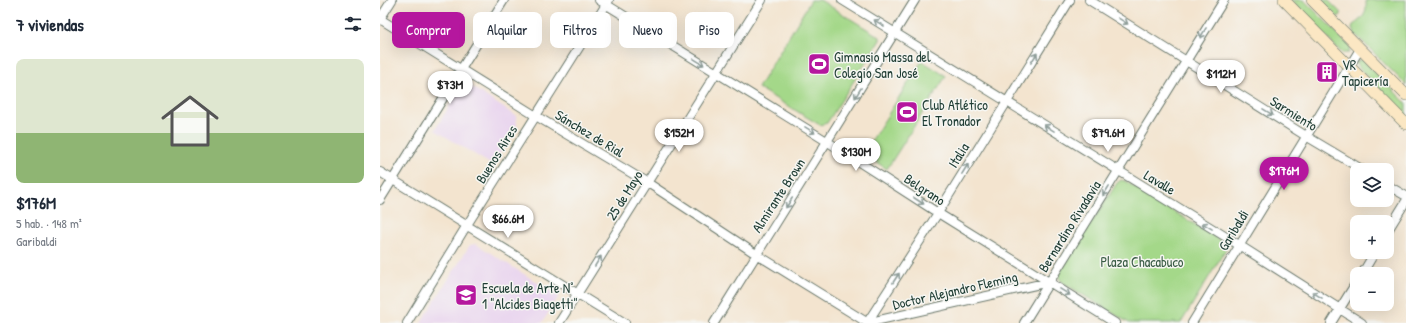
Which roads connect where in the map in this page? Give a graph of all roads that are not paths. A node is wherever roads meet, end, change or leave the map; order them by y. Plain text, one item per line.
1 (392, 0) edge
2 (504, 0) edge
3 (762, 0) edge
4 (842, 0) edge
5 (915, 0) edge
6 (1070, 0) edge
7 (1089, 0) edge
8 (1224, 0) edge
9 (1284, 0) edge
10 (1312, 0) edge
11 (605, 1) edge
12 (380, 19) edge
13 (895, 33) junction
14 (1360, 49) junction
15 (1187, 60) junction
16 (1349, 67) junction
17 (461, 68) junction
18 (717, 73) junction
19 (1406, 95) edge
20 (1007, 102) junction
21 (536, 116) junction
22 (1406, 124) edge
23 (1306, 136) junction
24 (828, 142) junction
25 (1351, 163) edge
26 (1118, 171) junction
27 (380, 172) edge
28 (392, 180) junction
29 (648, 183) junction
30 (1394, 189) edge
31 (1406, 196) edge
32 (380, 200) edge
33 (1406, 201) edge
34 (938, 213) junction
35 (1394, 221) edge
36 (467, 225) junction
37 (1239, 245) junction
38 (756, 254) junction
39 (1049, 282) junction
40 (1350, 293) edge
41 (577, 294) junction
42 (1340, 309) junction
43 (407, 323) edge
44 (559, 323) edge
45 (625, 323) edge
46 (714, 323) edge
47 (867, 323) edge
48 (1024, 323) edge
49 (1115, 323) edge
50 (1192, 323) edge
51 (1331, 323) edge
52 (1362, 323) edge

1 - 12 street
2 - 17 street
3 - 18 street, 25 de Mayo
13 -> 4 street, Lavalle
5 - 13 street, Almirante Brown
20 -> 6 street, Italia
7 -> 15 street, Sarmiento
8 -> 15 street, Bernardino Rivadavia
9 - 16 main road
10 - 14 main road
11 -> 18 street, Belgrano
11 - 21 street, Buenos Aires
12 - 17 street, Sánchez de Rial
13 - 20 street, Lavalle
13 -> 24 street, Almirante Brown
14 - 16 street, Garibaldi
14 - 19 main road
15 -> 23 street, Sarmiento
15 - 26 street, Bernardino Rivadavia
16 - 22 main road
16 - 23 street, Garibaldi
17 - 21 street, Sánchez de Rial
17 - 28 street
18 -> 24 street, Belgrano
18 - 29 street, 25 de Mayo
26 -> 20 street, Lavalle
34 -> 20 street, Italia
21 - 29 street, Sánchez de Rial
21 - 36 street, Buenos Aires
23 - 25 street, Sarmiento
23 - 37 street, Garibaldi
24 -> 34 street, Belgrano
24 -> 38 street, Almirante Brown
37 -> 26 street, Lavalle
26 -> 39 street, Bernardino Rivadavia
27 - 28 street
28 - 32 street
28 - 36 street
29 - 38 street, Sánchez de Rial
41 -> 29 street, 25 de Mayo
30 - 31 street
33 - 35 street
34 - 39 street, Belgrano
47 -> 34 street, Italia
36 - 41 street
36 - 43 street, Buenos Aires
42 -> 37 street, Lavalle
37 - 50 street, Garibaldi
38 - 46 street, Almirante Brown
38 - 47 street, Sánchez de Rial
39 - 47 street, Doctor Alejandro Fleming
39 - 48 street, Bernardino Rivadavia
39 -> 49 street, Belgrano
40 - 42 street
41 - 44 street, 25 de Mayo
41 - 45 street
42 - 51 street
42 - 52 street, Lavalle

